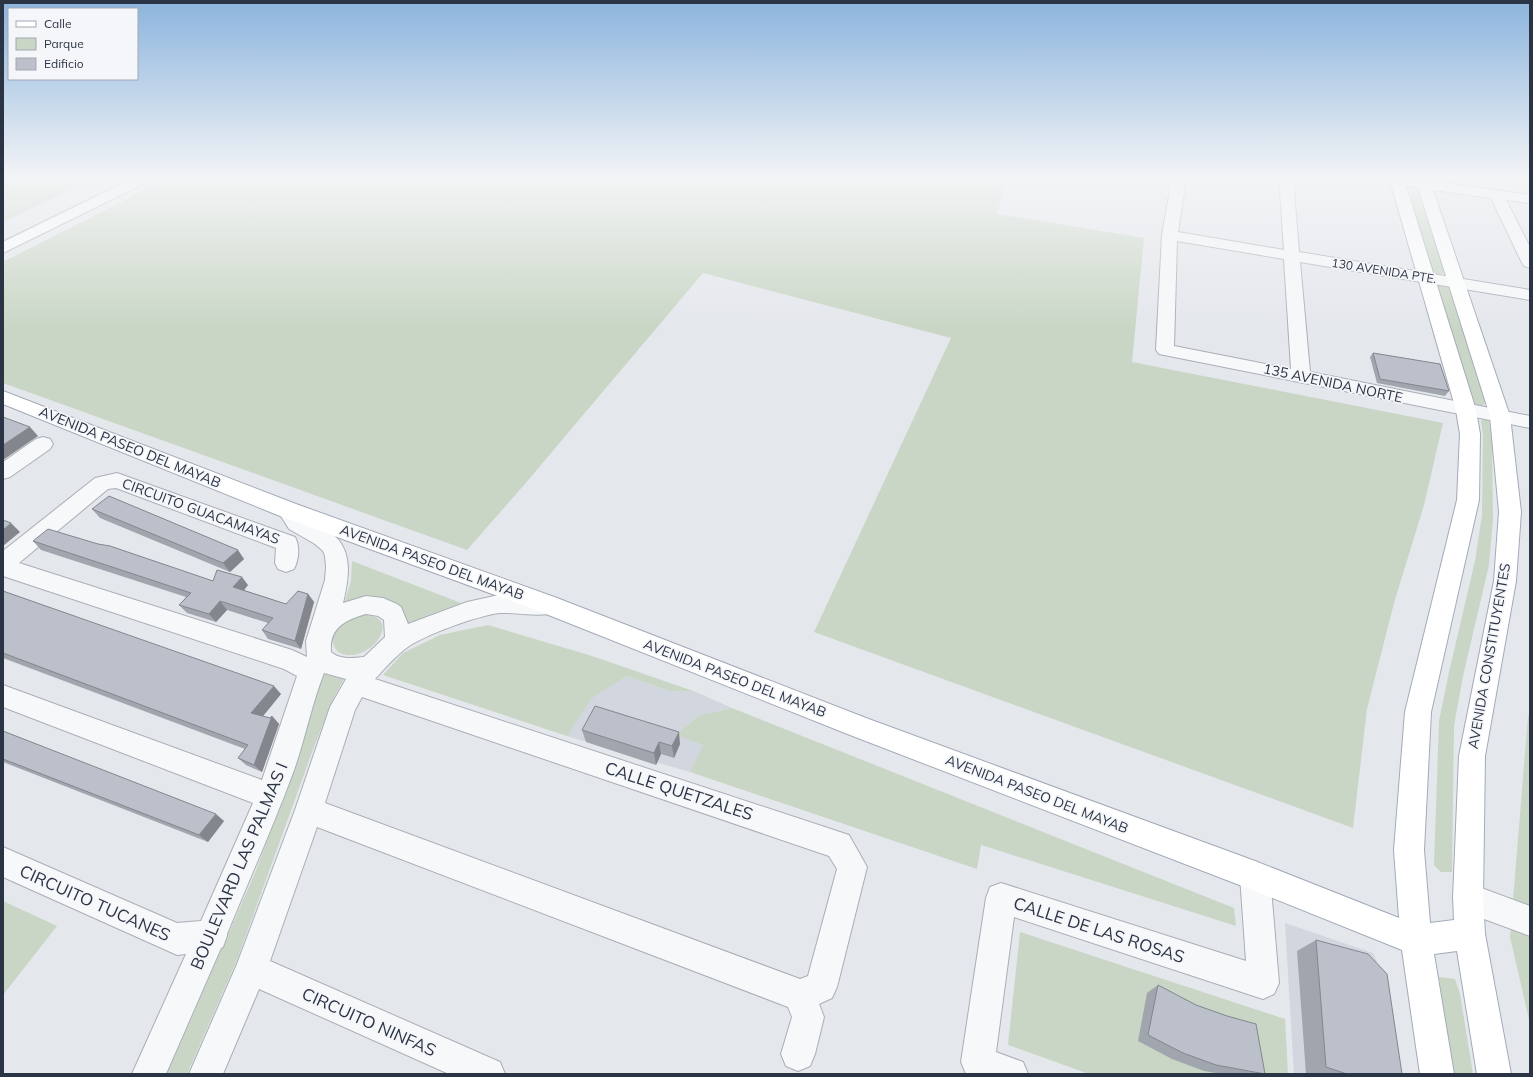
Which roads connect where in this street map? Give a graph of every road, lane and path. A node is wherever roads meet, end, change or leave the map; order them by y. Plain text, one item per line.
1 (19, 228) edge
2 (43, 228) edge
3 (1171, 228) edge
4 (1290, 228) edge
5 (1411, 228) edge
6 (1439, 228) edge
7 (1513, 228) edge
8 (1170, 235) junction
9 (3, 236) edge
10 (3, 248) edge
11 (1292, 256) junction
12 (1530, 263) edge
13 (1426, 278) junction
14 (1456, 283) junction
15 (1530, 295) edge
16 (1301, 375) junction
17 (3, 397) edge
18 (1466, 410) junction
19 (1500, 416) junction
20 (1530, 422) edge
21 (43, 444) dead end
22 (3, 472) edge
23 (288, 510) junction
24 (286, 563) dead end
25 (3, 566) edge
26 (549, 605) junction
27 (323, 627) junction
28 (397, 642) junction
29 (315, 663) junction
30 (363, 676) junction
31 (3, 696) edge
32 (270, 796) junction
33 (309, 810) junction
34 (3, 862) edge
35 (1255, 876) junction
36 (1468, 898) junction
37 (1530, 921) edge
38 (1470, 934) junction
39 (212, 936) junction
40 (1416, 940) junction
41 (251, 969) junction
42 (800, 995) junction
43 (798, 1054) dead end
44 (149, 1074) edge
45 (206, 1074) edge
46 (488, 1074) edge
47 (1011, 1074) edge
48 (1437, 1074) edge
49 (1494, 1074) edge

1 - 9 main road
2 - 10 main road
3 - 8 street
4 - 11 street
5 - 13 main road
6 - 14 main road, AVENIDA CONSTITUYENTES
7 - 12 street
8 - 11 street, 130 AVENIDA PTE.
8 - 16 street, 135 AVENIDA NORTE
11 - 13 street, 130 AVENIDA PTE.
11 - 16 street
13 - 14 street, 130 AVENIDA PTE.
13 - 18 main road
14 - 15 street, 130 AVENIDA PTE.
14 - 19 main road, AVENIDA CONSTITUYENTES
16 - 18 street, 135 AVENIDA NORTE
17 - 23 main road, AVENIDA PASEO DEL MAYAB
18 - 19 street, 135 AVENIDA NORTE
18 - 40 main road
19 - 20 street, 135 AVENIDA NORTE
19 - 36 main road, AVENIDA CONSTITUYENTES
21 - 22 street
23 - 26 main road, AVENIDA PASEO DEL MAYAB
23 - 27 street
24 - 25 street, CIRCUITO GUACAMAYAS
25 - 29 street, CIRCUITO GUACAMAYAS
26 - 28 street
26 - 35 main road, AVENIDA PASEO DEL MAYAB
27 - 28 street
27 - 29 street
28 - 30 street
29 - 30 street
29 - 32 street, BOULEVARD LAS PALMAS I
30 - 33 street
30 - 42 street, CALLE QUETZALES
31 - 32 street
32 - 39 street, BOULEVARD LAS PALMAS I
33 - 41 street
33 - 42 street
34 - 39 street, CIRCUITO TUCANES
35 - 40 main road, AVENIDA PASEO DEL MAYAB
35 - 47 street, CALLE DE LAS ROSAS
36 - 37 street
36 - 38 main road, AVENIDA CONSTITUYENTES
38 - 40 main road, AVENIDA PASEO DEL MAYAB
38 - 49 main road, AVENIDA CONSTITUYENTES
39 - 44 street, BOULEVARD LAS PALMAS I
40 - 48 main road
41 - 45 street
41 - 46 street, CIRCUITO NINFAS
42 - 43 street

